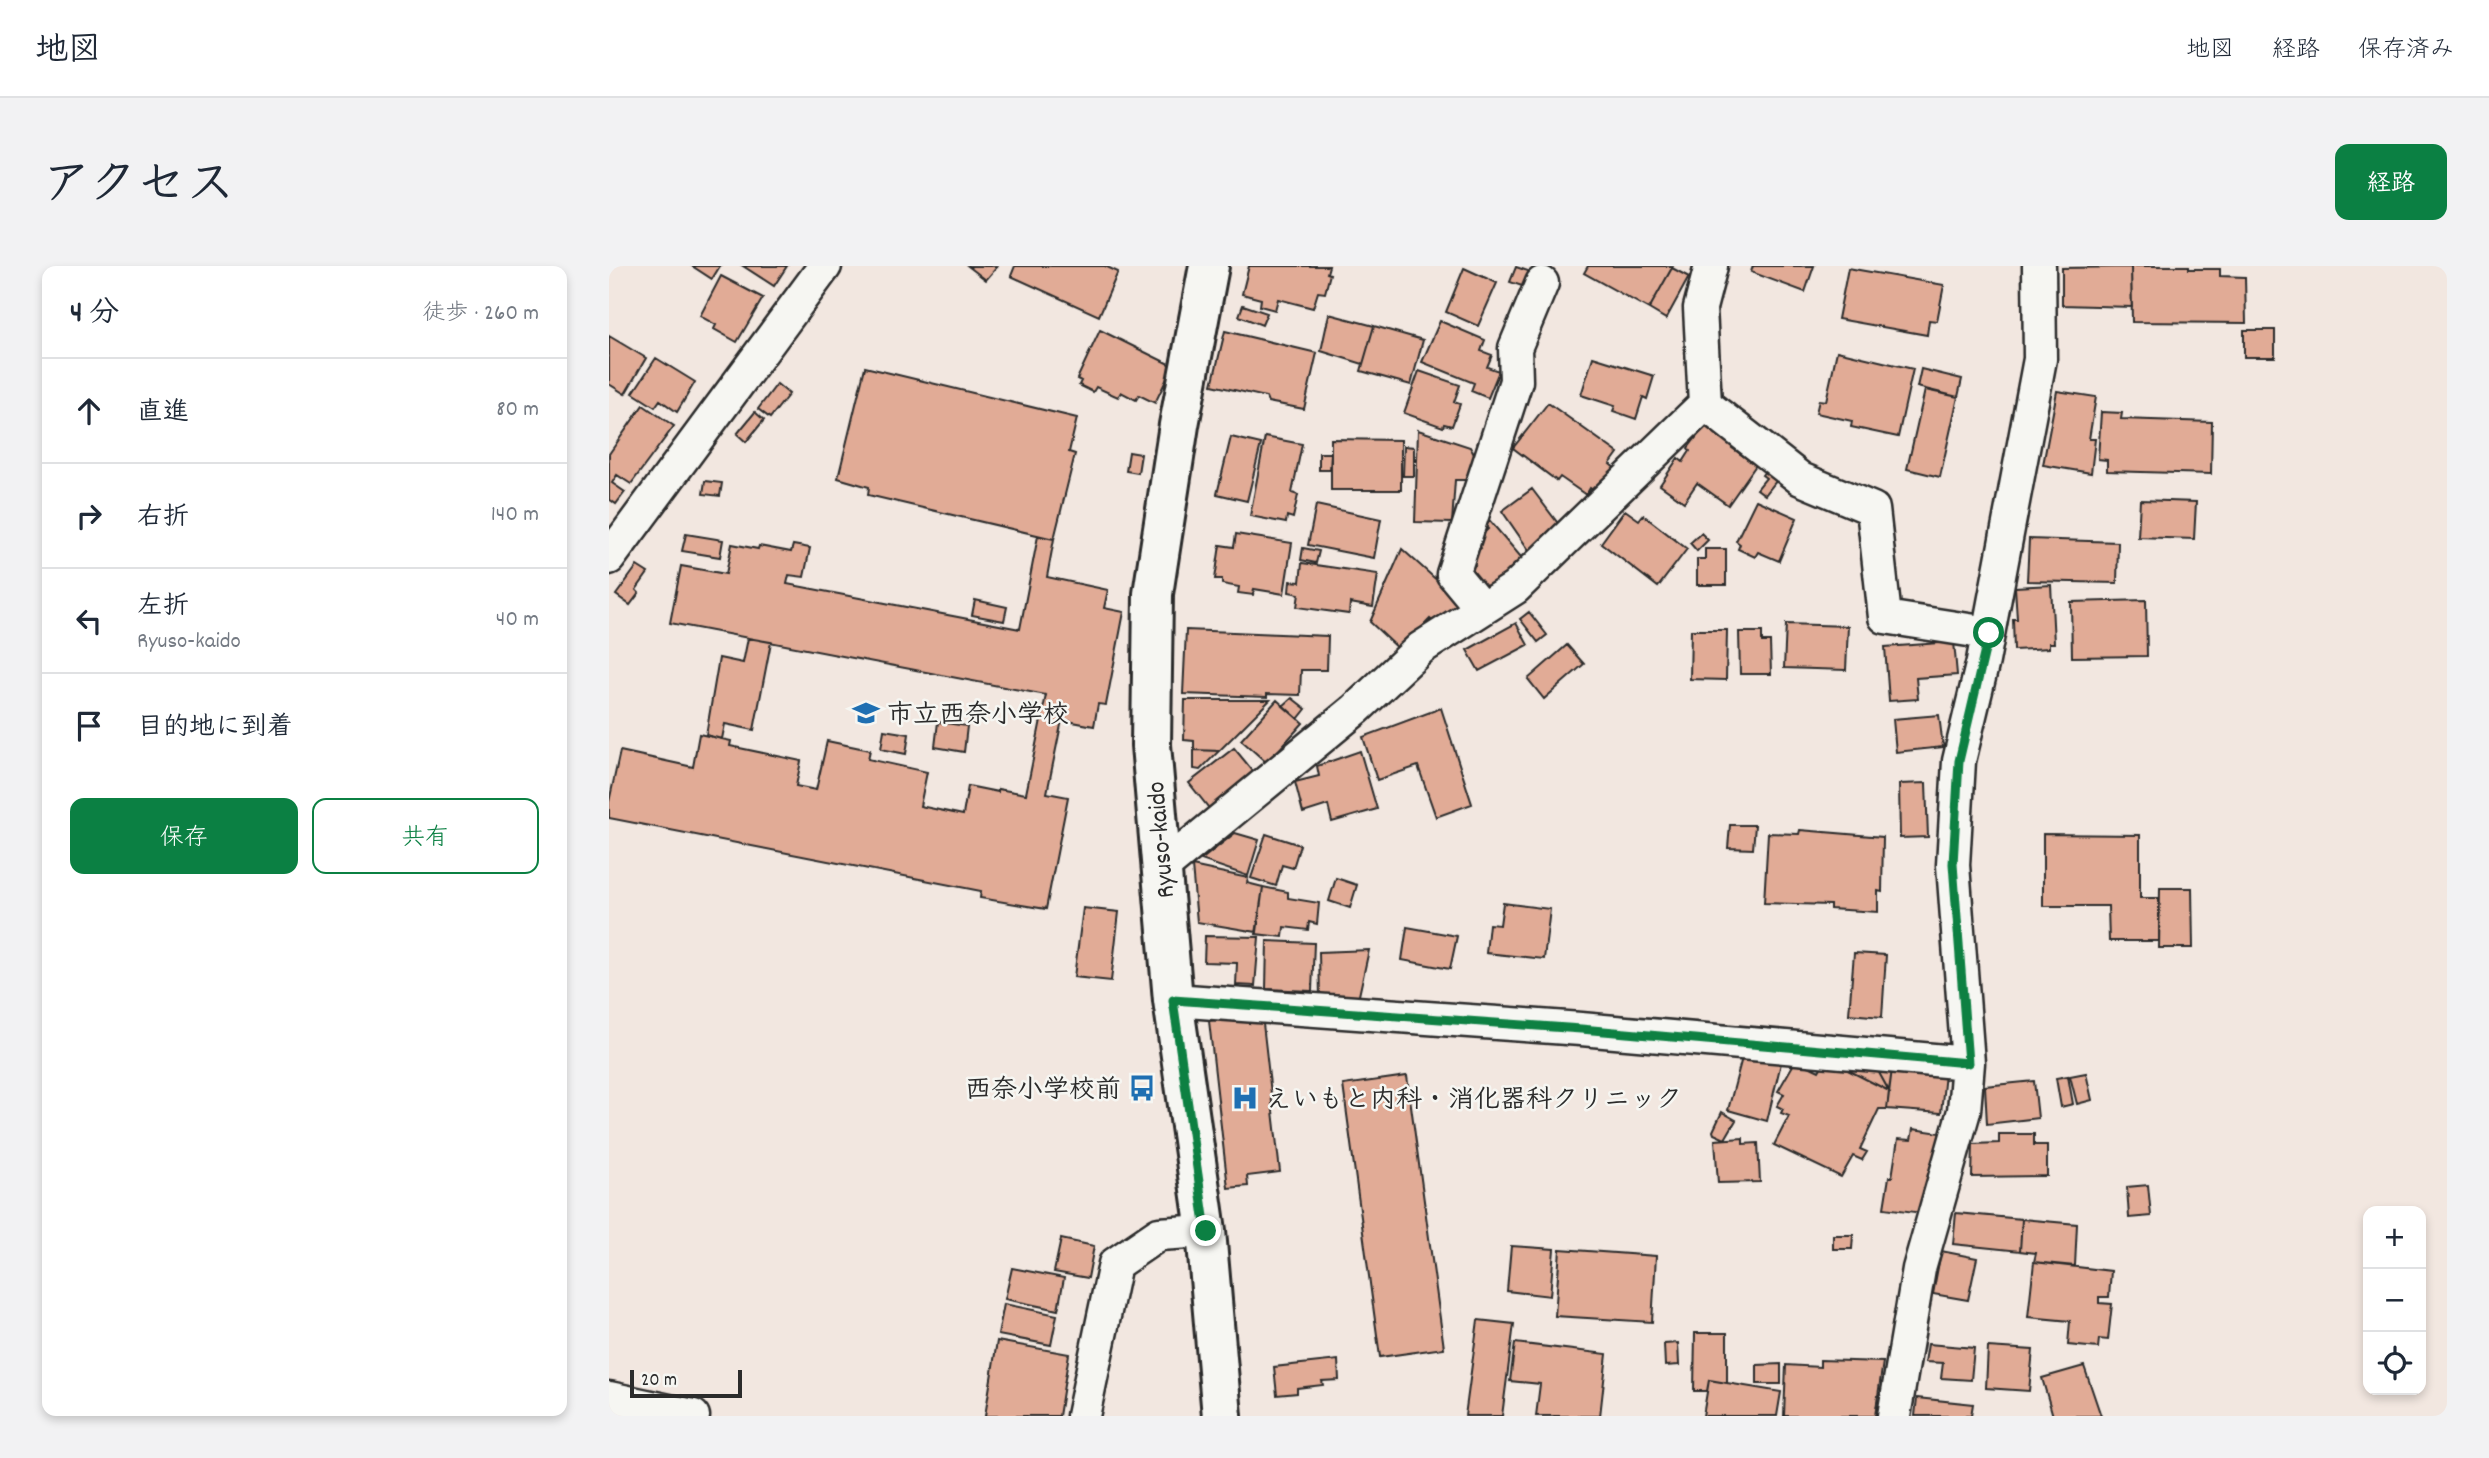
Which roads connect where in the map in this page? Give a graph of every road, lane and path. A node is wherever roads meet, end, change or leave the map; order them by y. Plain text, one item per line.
1 (825, 266) edge
2 (1209, 266) edge
3 (1711, 266) edge
4 (2039, 266) edge
5 (1542, 284) dead end
6 (1705, 404) junction
7 (620, 523) edge
8 (609, 558) edge
9 (1482, 609) junction
10 (1989, 633) junction
11 (1160, 870) junction
12 (1173, 1000) junction
13 (1968, 1063) junction
14 (1206, 1231) junction
15 (609, 1398) edge
16 (660, 1412) edge
17 (693, 1416) edge
18 (1083, 1416) edge
19 (1222, 1416) edge
20 (1895, 1416) edge

1 - 7 street
2 - 11 main road, Ryuso-kaido
3 - 6 street
4 - 10 street
5 - 9 street
6 - 9 street
6 - 10 street
7 - 8 street
9 - 11 street
10 - 13 street
11 - 12 main road, Ryuso-kaido
12 - 13 street
12 - 14 main road, Ryuso-kaido
13 - 20 street
14 - 18 street
14 - 19 main road, Ryuso-kaido
15 - 16 street
16 - 17 street

